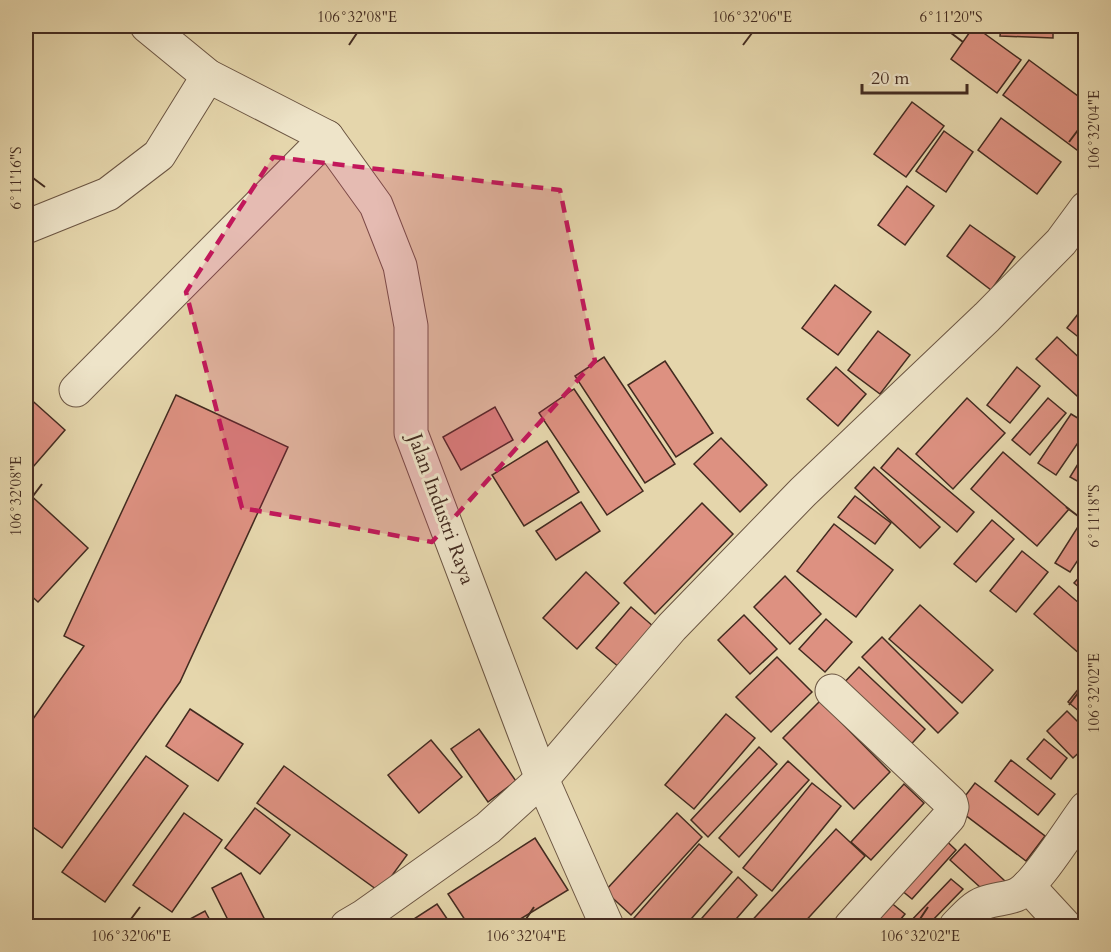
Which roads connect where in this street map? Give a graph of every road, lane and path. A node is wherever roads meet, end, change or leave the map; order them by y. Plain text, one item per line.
1 (147, 26) edge
2 (208, 76) junction
3 (327, 137) junction
4 (1086, 208) edge
5 (26, 227) edge
6 (76, 390) dead end
7 (831, 691) dead end
8 (542, 779) junction
9 (1086, 807) edge
10 (1028, 886) junction
11 (347, 927) edge
12 (607, 927) edge
13 (851, 927) edge
14 (956, 927) edge
15 (1065, 927) edge

1 - 2 street, Jalan Industri Raya
2 - 3 street, Jalan Industri Raya
2 - 5 street
3 - 6 street
3 - 8 street, Jalan Industri Raya
4 - 8 street
7 - 13 street
8 - 11 street
8 - 12 street, Jalan Industri Raya
9 - 10 street
10 - 14 street
10 - 15 street

